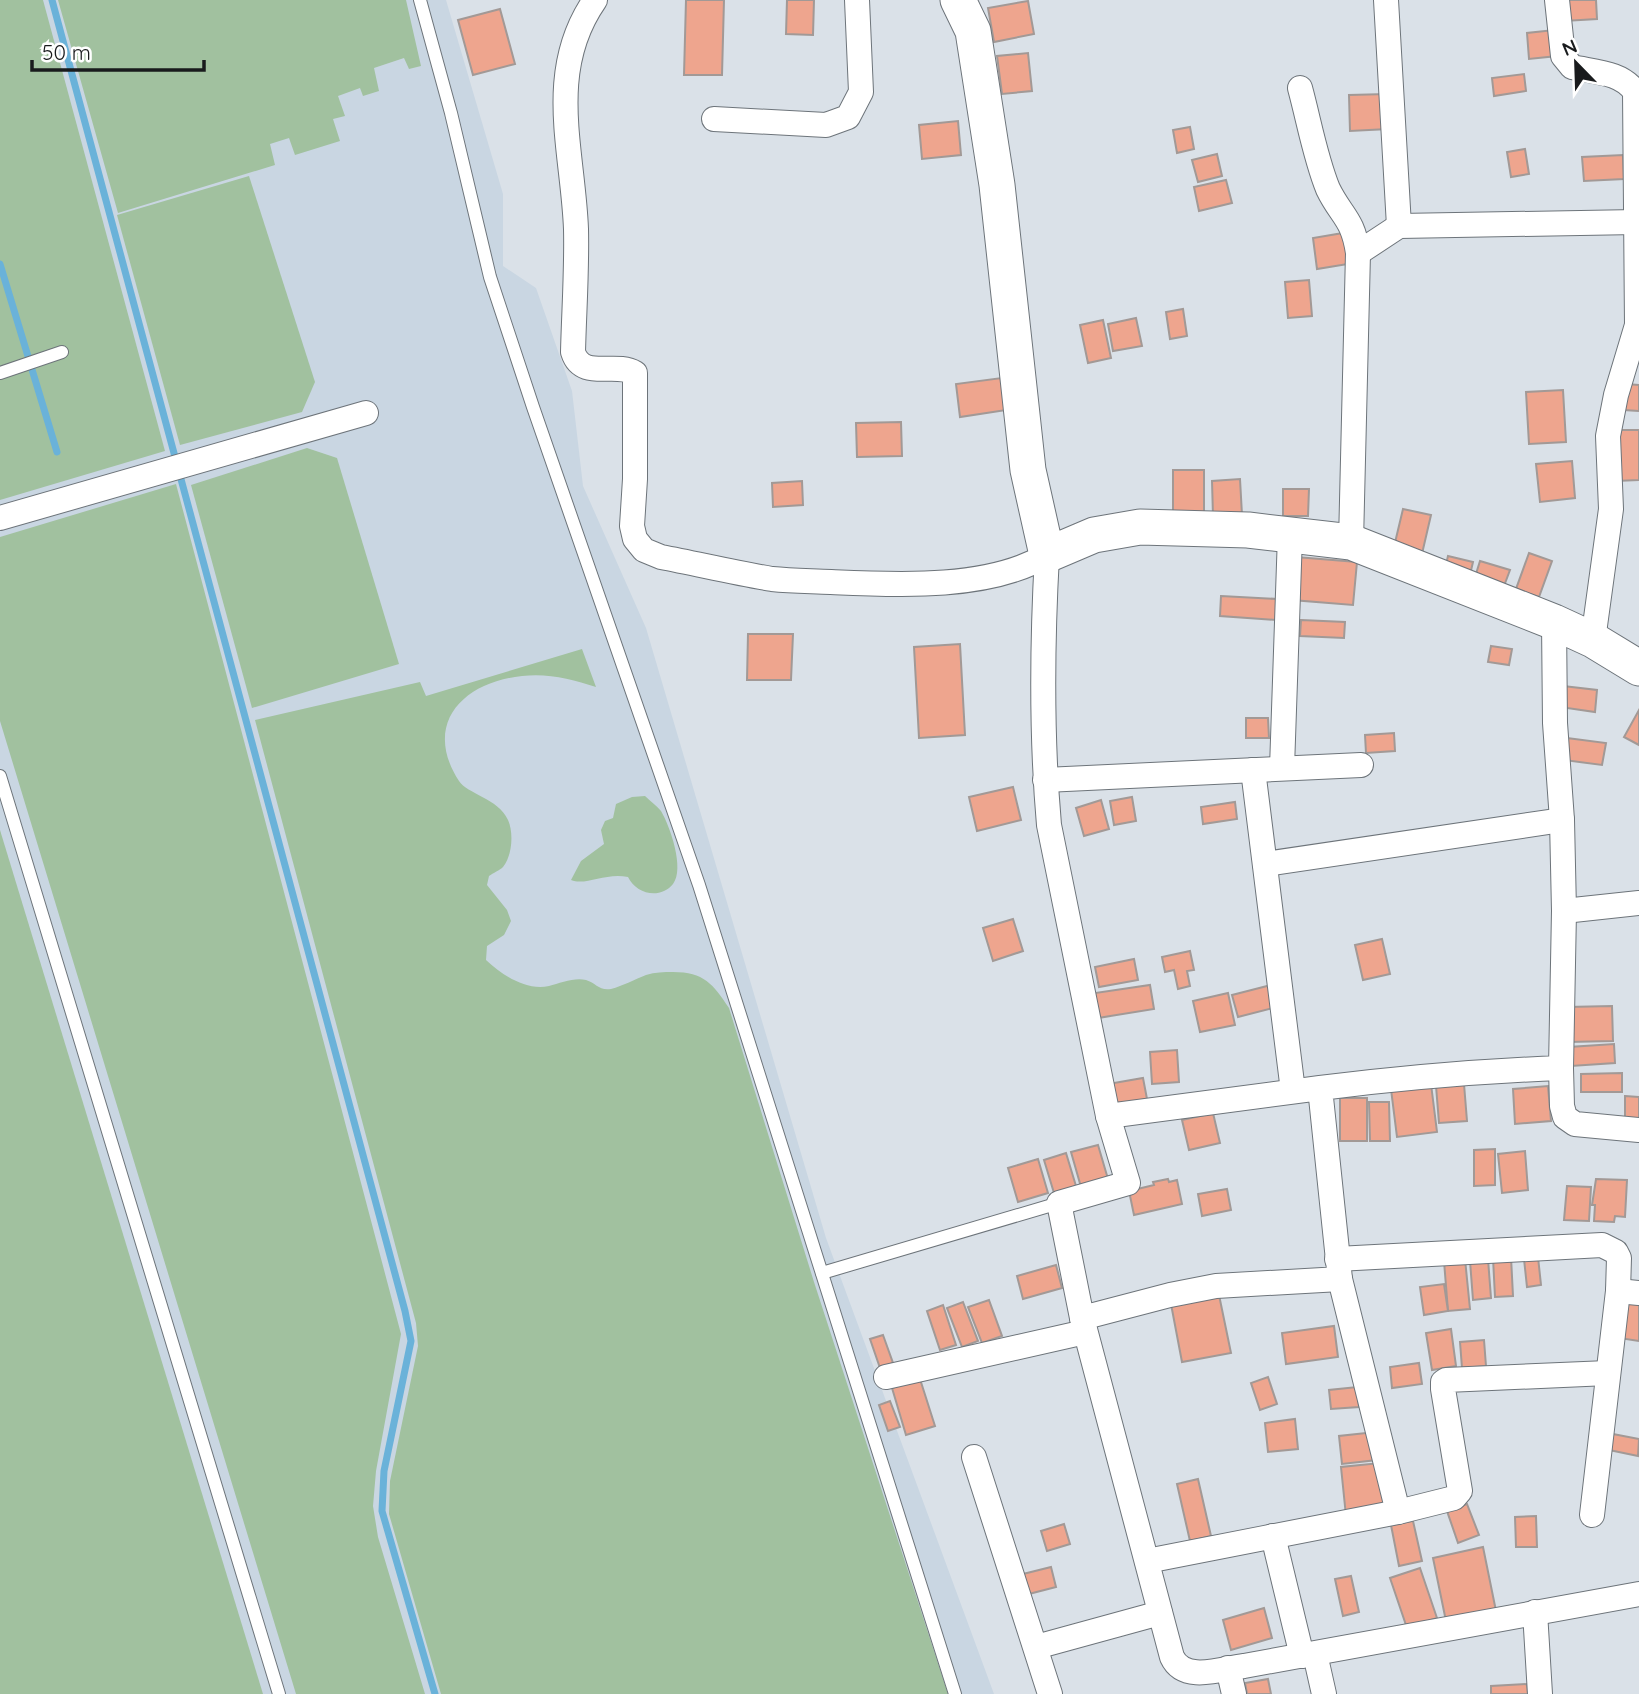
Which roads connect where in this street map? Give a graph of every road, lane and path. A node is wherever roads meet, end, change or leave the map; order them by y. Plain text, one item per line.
1 (420, 0) edge
2 (595, 0) edge
3 (857, 0) edge
4 (958, 0) edge
5 (1386, 0) edge
6 (1557, 0) edge
7 (1300, 88) dead end
8 (1637, 91) edge
9 (714, 119) dead end
10 (1637, 222) junction
11 (1399, 226) junction
12 (1358, 253) junction
13 (62, 352) dead end
14 (0, 373) edge
15 (366, 413) dead end
16 (0, 518) edge
17 (1290, 535) junction
18 (1351, 542) junction
19 (1047, 555) junction
20 (1555, 622) junction
21 (1593, 640) junction
22 (1639, 668) edge
23 (1361, 765) dead end
24 (1282, 768) junction
25 (1253, 769) junction
26 (0, 776) edge
27 (1045, 780) junction
28 (1562, 820) junction
29 (1265, 864) junction
30 (1639, 904) edge
31 (1564, 911) junction
32 (1561, 1068) junction
33 (1320, 1088) junction
34 (1293, 1091) junction
35 (1108, 1115) junction
36 (1639, 1130) edge
37 (1059, 1203) junction
38 (1338, 1269) junction
39 (822, 1273) junction
40 (1628, 1292) edge
41 (1084, 1325) junction
42 (1608, 1373) junction
43 (886, 1377) dead end
44 (974, 1457) dead end
45 (1398, 1512) junction
46 (1592, 1515) dead end
47 (1273, 1536) junction
48 (1147, 1561) junction
49 (1639, 1594) edge
50 (1535, 1612) junction
51 (1160, 1613) junction
52 (1037, 1647) junction
53 (1308, 1655) junction
54 (1228, 1668) junction
55 (279, 1694) edge
56 (955, 1694) edge
57 (1050, 1694) edge
58 (1234, 1694) edge
59 (1324, 1694) edge
60 (1540, 1694) edge

1 - 39 lane
2 - 19 street
3 - 9 street
4 - 19 street
5 - 11 street
6 - 8 street
7 - 12 street
8 - 10 street
10 - 11 street
10 - 21 street
11 - 12 street
12 - 18 street
13 - 14 lane
15 - 16 street
17 - 18 street
17 - 19 street
17 - 24 street
18 - 20 street
19 - 27 street
20 - 21 street
20 - 28 street
21 - 22 street
23 - 24 street
24 - 25 street
25 - 27 street
25 - 29 street
26 - 55 lane
27 - 35 street
28 - 29 street
28 - 31 street
29 - 34 street
30 - 31 street
31 - 32 street
32 - 33 street
32 - 36 street
33 - 34 street
33 - 38 street
34 - 35 street
35 - 37 street
37 - 39 lane
37 - 41 street
38 - 40 street
38 - 41 street
38 - 45 street
39 - 56 lane
40 - 42 street
41 - 43 street
41 - 48 street
42 - 45 street
42 - 46 street
44 - 52 street
45 - 47 street
47 - 48 street
47 - 53 street
48 - 51 street
49 - 50 street
50 - 53 street
50 - 60 street
51 - 52 street
51 - 54 street
52 - 57 street
53 - 54 street
53 - 59 street
54 - 58 street

